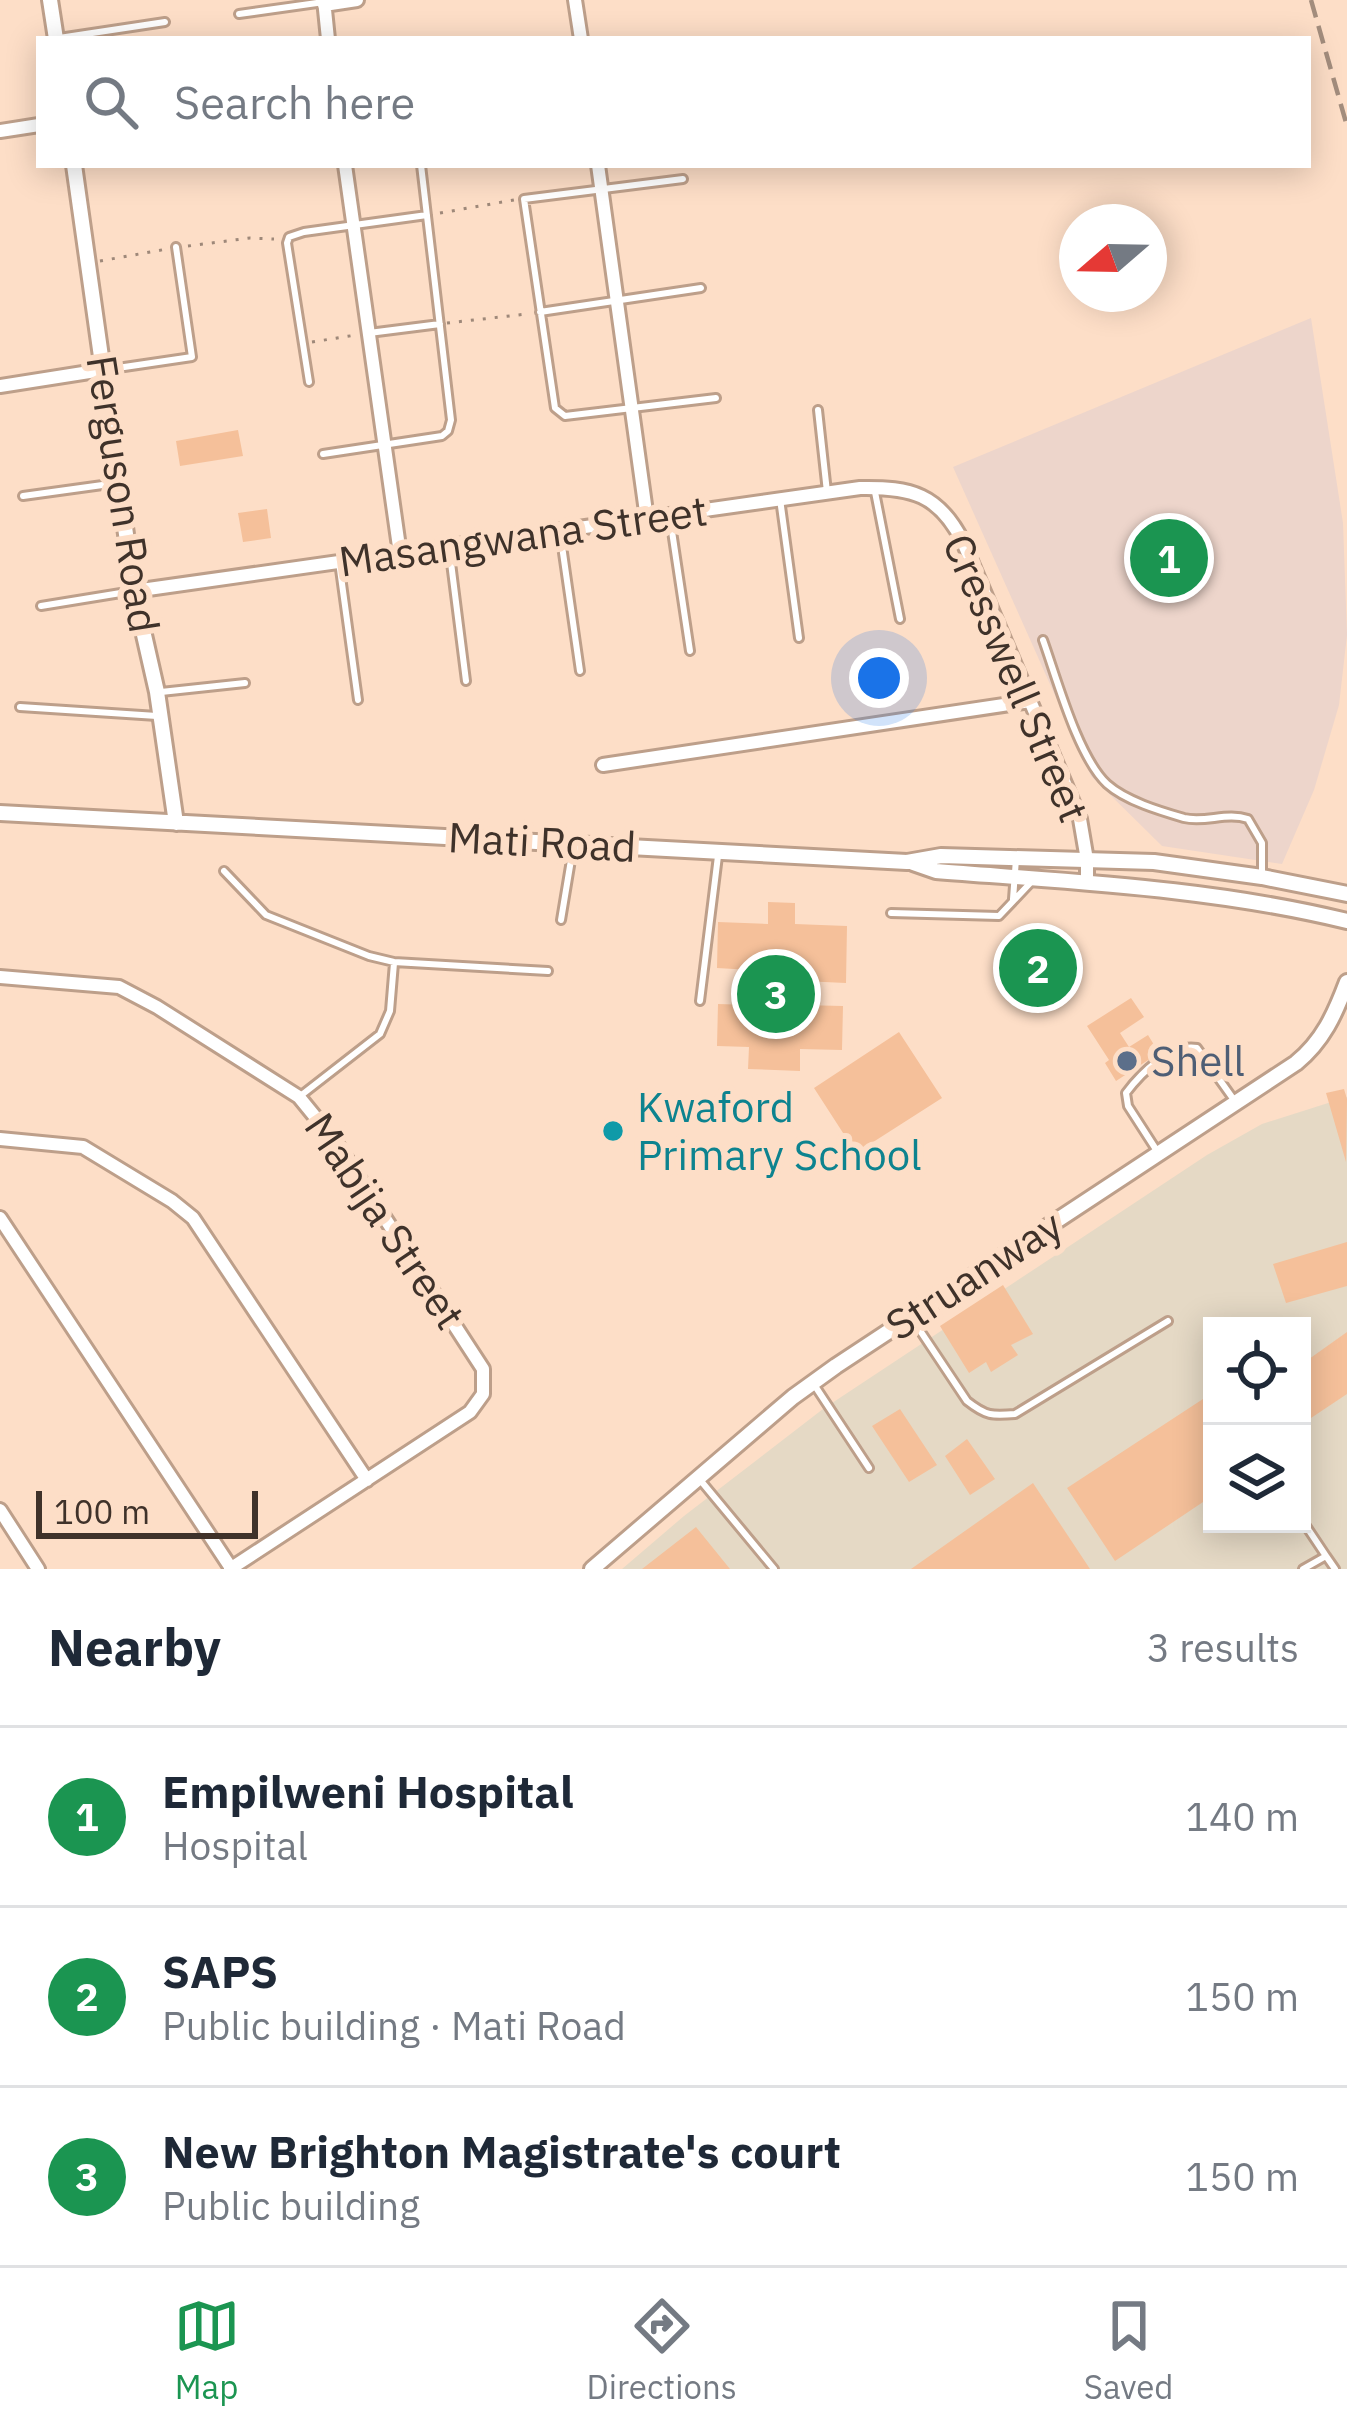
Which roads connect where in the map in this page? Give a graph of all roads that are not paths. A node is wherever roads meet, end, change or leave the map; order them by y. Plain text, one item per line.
1 (50, 0) edge
2 (357, 0) edge
3 (575, 0) edge
4 (324, 2) edge
5 (238, 14) dead end
6 (165, 22) dead end
7 (56, 36) edge
8 (75, 36) edge
9 (328, 36) edge
10 (581, 36) edge
11 (36, 125) edge
12 (0, 131) edge
13 (74, 168) edge
14 (346, 168) edge
15 (421, 168) edge
16 (598, 168) edge
17 (683, 178) dead end
18 (601, 188) junction
19 (427, 215) junction
20 (355, 224) junction
21 (176, 248) road end
22 (700, 288) dead end
23 (617, 300) junction
24 (540, 313) junction
25 (440, 324) junction
26 (369, 333) junction
27 (103, 370) junction
28 (309, 382) dead end
29 (0, 386) edge
30 (716, 398) dead end
31 (632, 409) junction
32 (818, 410) dead end
33 (385, 444) junction
34 (323, 454) dead end
35 (117, 483) junction
36 (874, 488) junction
37 (827, 492) junction
38 (913, 492) joint
39 (23, 496) dead end
40 (780, 499) junction
41 (670, 516) junction
42 (647, 519) junction
43 (560, 532) junction
44 (449, 547) junction
45 (400, 554) junction
46 (339, 562) junction
47 (134, 591) junction
48 (41, 606) dead end
49 (900, 619) dead end
50 (799, 638) dead end
51 (1043, 640) dead end
52 (690, 651) dead end
53 (580, 671) dead end
54 (466, 681) dead end
55 (245, 683) dead end
56 (157, 692) junction
57 (358, 700) dead end
58 (1030, 701) junction
59 (20, 707) dead end
60 (160, 717) junction
61 (603, 765) dead end
62 (0, 813) edge
63 (176, 823) junction
64 (574, 844) junction
65 (718, 851) junction
66 (1016, 859) junction
67 (1087, 860) junction
68 (908, 862) junction
69 (224, 872) dead end
70 (1015, 877) junction
71 (1262, 878) junction
72 (1034, 879) junction
73 (1087, 883) junction
74 (1347, 894) edge
75 (1012, 902) junction
76 (891, 913) dead end
77 (560, 920) dead end
78 (1347, 921) edge
79 (394, 962) junction
80 (548, 971) dead end
81 (0, 977) edge
82 (1347, 982) edge
83 (700, 1001) dead end
84 (1343, 1008) edge
85 (299, 1096) junction
86 (1236, 1104) junction
87 (0, 1139) edge
88 (1159, 1154) junction
89 (0, 1218) edge
90 (911, 1317) junction
91 (1168, 1321) dead end
92 (813, 1382) junction
93 (869, 1468) dead end
94 (698, 1478) junction
95 (367, 1480) junction
96 (0, 1510) edge
97 (1311, 1533) edge
98 (1326, 1556) junction
99 (238, 1567) edge
100 (38, 1569) edge
101 (592, 1569) edge
102 (774, 1569) edge
103 (1304, 1569) edge
104 (1335, 1569) edge

1 - 7 street
2 - 4 street
3 - 10 street
4 - 5 lane
4 - 9 street
6 - 8 lane
11 - 12 street
13 - 27 street, Ferguson Road
14 - 20 street
15 - 19 lane
16 - 18 street
17 - 18 lane
18 - 23 street
18 - 24 lane
19 - 20 lane
19 - 25 lane
20 - 26 street
20 - 28 lane
21 - 27 lane
22 - 23 lane
23 - 24 lane
23 - 31 street
24 - 31 lane
25 - 26 lane
25 - 33 lane
26 - 33 street
27 - 29 street
27 - 35 street, Ferguson Road
30 - 31 lane
31 - 42 street
32 - 37 lane
33 - 34 lane
33 - 45 street
35 - 39 lane
35 - 47 street, Ferguson Road
36 - 37 street, Masangwana Street
36 - 38 street, Masangwana Street
36 - 49 lane
37 - 40 street, Masangwana Street
38 - 58 street, Cresswell Street
40 - 41 street, Masangwana Street
40 - 50 lane
41 - 42 street, Masangwana Street
41 - 52 lane
42 - 43 street, Masangwana Street
43 - 44 street, Masangwana Street
43 - 53 lane
44 - 45 street, Masangwana Street
44 - 54 lane
45 - 46 street, Masangwana Street
46 - 47 street, Masangwana Street
46 - 57 lane
47 - 48 lane
47 - 56 street, Ferguson Road
51 - 71 lane
55 - 56 lane
56 - 60 street, Ferguson Road
58 - 61 street
58 - 67 street, Cresswell Street
59 - 60 lane
60 - 63 street, Ferguson Road
62 - 63 street, Mati Road
63 - 64 street, Mati Road
64 - 65 street, Mati Road
64 - 77 lane
65 - 68 street, Mati Road
65 - 83 lane
66 - 67 street, Mati Road
66 - 68 street, Mati Road
66 - 70 lane
67 - 71 street, Mati Road
67 - 73 street, Cresswell Street
68 - 70 street, Mati Road
69 - 79 lane
70 - 72 street, Mati Road
70 - 75 lane
71 - 74 street, Mati Road
72 - 73 street, Mati Road
72 - 75 lane
73 - 78 street, Mati Road
75 - 76 lane
79 - 80 lane
79 - 85 lane
81 - 85 street, Mabija Street
82 - 84 street, Struanway
84 - 86 street, Struanway
85 - 95 street, Mabija Street
86 - 88 street, Struanway
86 - 88 lane
87 - 95 street
88 - 90 street, Struanway
89 - 99 street
90 - 91 lane
90 - 92 street, Struanway
92 - 93 lane
92 - 94 street, Struanway
94 - 101 street, Struanway
94 - 102 lane
95 - 99 street
96 - 100 street
97 - 98 lane
98 - 103 lane
98 - 104 lane

